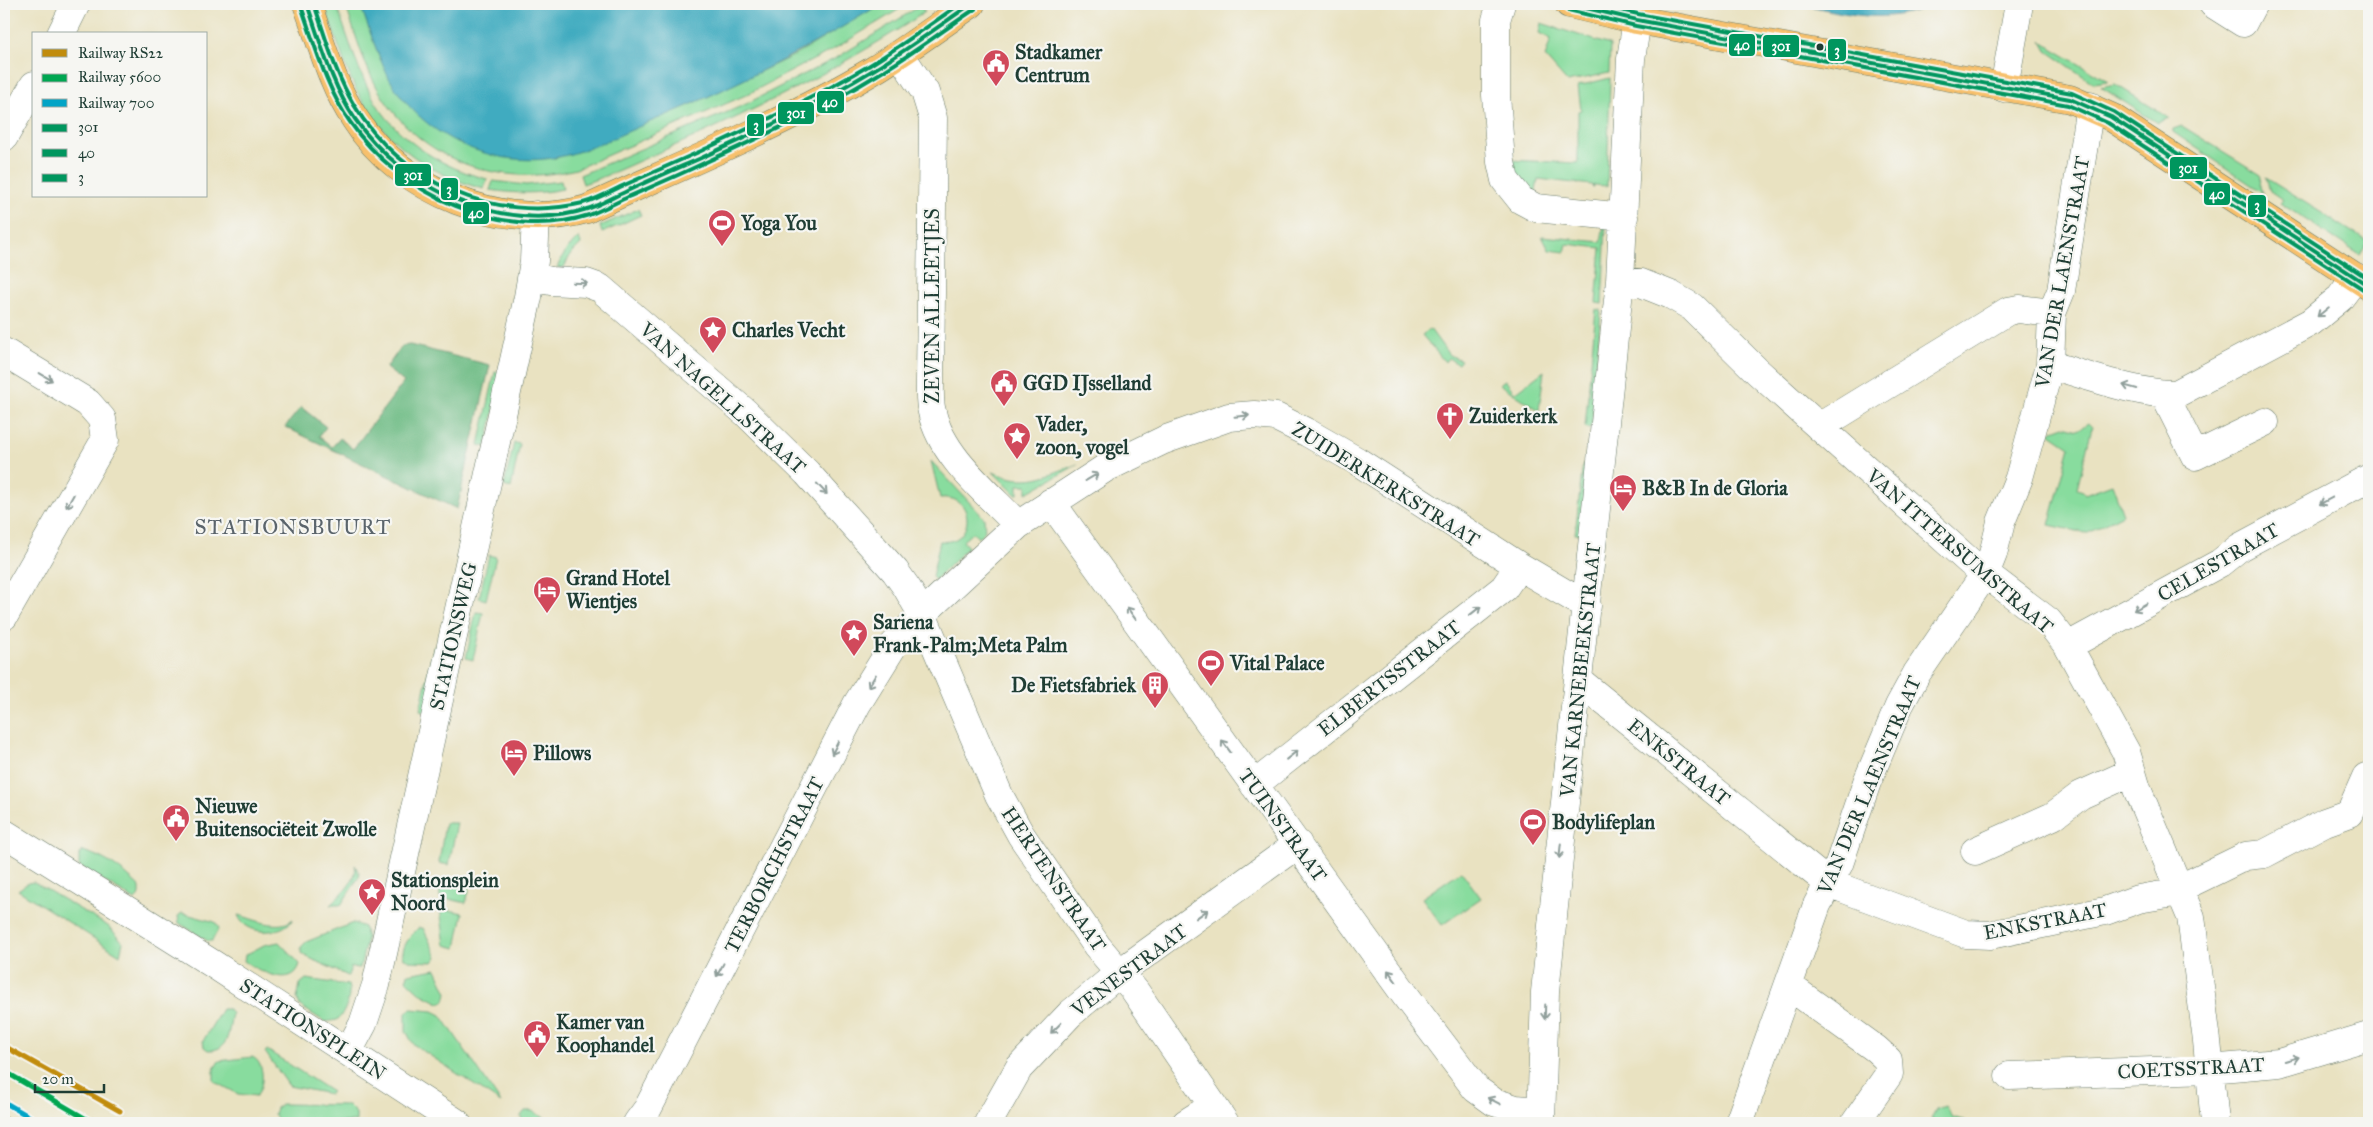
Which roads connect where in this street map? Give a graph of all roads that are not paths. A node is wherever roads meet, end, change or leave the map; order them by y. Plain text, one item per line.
1 (76, 4) edge
2 (307, 4) edge
3 (972, 4) edge
4 (1501, 4) edge
5 (1569, 4) edge
6 (2019, 4) edge
7 (2213, 4) edge
8 (2253, 4) edge
9 (1637, 20) junction
10 (62, 32) edge
11 (900, 54) junction
12 (32, 88) edge
13 (2004, 88) junction
14 (2090, 106) junction
15 (4, 137) edge
16 (536, 215) junction
17 (1624, 216) junction
18 (532, 277) junction
19 (1620, 281) junction
20 (2363, 281) edge
21 (2052, 313) junction
22 (4, 352) edge
23 (2050, 365) junction
24 (2164, 394) junction
25 (2265, 422) dead end
26 (1819, 427) junction
27 (2369, 478) edge
28 (1051, 502) junction
29 (1018, 525) junction
30 (1519, 566) junction
31 (1985, 574) junction
32 (1587, 606) junction
33 (922, 614) junction
34 (4, 616) edge
35 (2068, 646) junction
36 (1578, 680) junction
37 (2132, 772) junction
38 (2369, 776) edge
39 (1254, 785) junction
40 (2360, 817) edge
41 (4, 832) edge
42 (1298, 844) junction
43 (1975, 851) dead end
44 (1828, 883) junction
45 (2180, 889) junction
46 (1119, 973) junction
47 (1789, 986) junction
48 (2369, 1036) edge
49 (348, 1052) junction
50 (2209, 1069) junction
51 (2009, 1076) dead end
52 (1219, 1114) edge
53 (1541, 1117) edge
54 (457, 1123) edge
55 (637, 1123) edge
56 (988, 1123) edge
57 (1186, 1123) edge
58 (1739, 1123) edge
59 (1855, 1123) edge
60 (2215, 1123) edge

1 - 10 street
2 - 16 main road
3 - 11 main road
4 - 17 street
5 - 9 main road
6 - 13 street
7 - 8 street
9 - 13 main road
9 - 17 street, VAN KARNEBEEKSTRAAT
11 - 16 main road
11 - 29 street, ZEVEN ALLEETJES
12 - 15 street
13 - 14 main road
14 - 20 main road
14 - 21 street, VAN DER LAENSTRAAT
16 - 18 street, STATIONSWEG
17 - 19 street, VAN KARNEBEEKSTRAAT
18 -> 33 street, VAN NAGELLSTRAAT
18 - 49 street, STATIONSWEG
19 - 26 street, VAN ITTERSUMSTRAAT
19 - 32 street, VAN KARNEBEEKSTRAAT
20 -> 24 street
21 - 23 street, VAN DER LAENSTRAAT
21 - 26 street
22 -> 34 street
24 -> 23 street
23 - 31 street, VAN DER LAENSTRAAT
24 - 25 street
26 - 31 street, VAN ITTERSUMSTRAAT
27 -> 35 street, CELESTRAAT
28 - 29 street, ZUIDERKERKSTRAAT
28 -> 30 street, ZUIDERKERKSTRAAT
39 -> 28 street, TUINSTRAAT
29 - 33 street
30 - 32 street, ZUIDERKERKSTRAAT
39 -> 30 street, ELBERTSSTRAAT
31 - 35 street, VAN ITTERSUMSTRAAT
31 - 44 street, VAN DER LAENSTRAAT
32 - 36 street, VAN KARNEBEEKSTRAAT
33 - 46 street, HERTENSTRAAT
33 -> 55 street, TERBORCHSTRAAT
35 - 37 street, VAN ITTERSUMSTRAAT
36 - 44 street, ENKSTRAAT
36 -> 53 street, VAN KARNEBEEKSTRAAT
37 - 43 street
37 - 45 street, VAN ITTERSUMSTRAAT
38 - 40 street, ENKSTRAAT
39 - 42 street, TUINSTRAAT
40 - 45 street, ENKSTRAAT
41 - 49 street, STATIONSPLEIN
46 -> 42 street, VENESTRAAT
53 -> 42 street, TUINSTRAAT
44 - 45 street, ENKSTRAAT
44 - 47 street, VAN DER LAENSTRAAT
45 - 50 street, VAN ITTERSUMSTRAAT
46 - 52 street, HERTENSTRAAT
46 -> 56 street, VENESTRAAT
47 - 58 street, VAN DER LAENSTRAAT
47 - 59 street
50 -> 48 street, COETSSTRAAT
49 - 54 street, STATIONSPLEIN
50 - 51 street, COETSSTRAAT
50 - 60 street, VAN ITTERSUMSTRAAT
52 - 57 street

